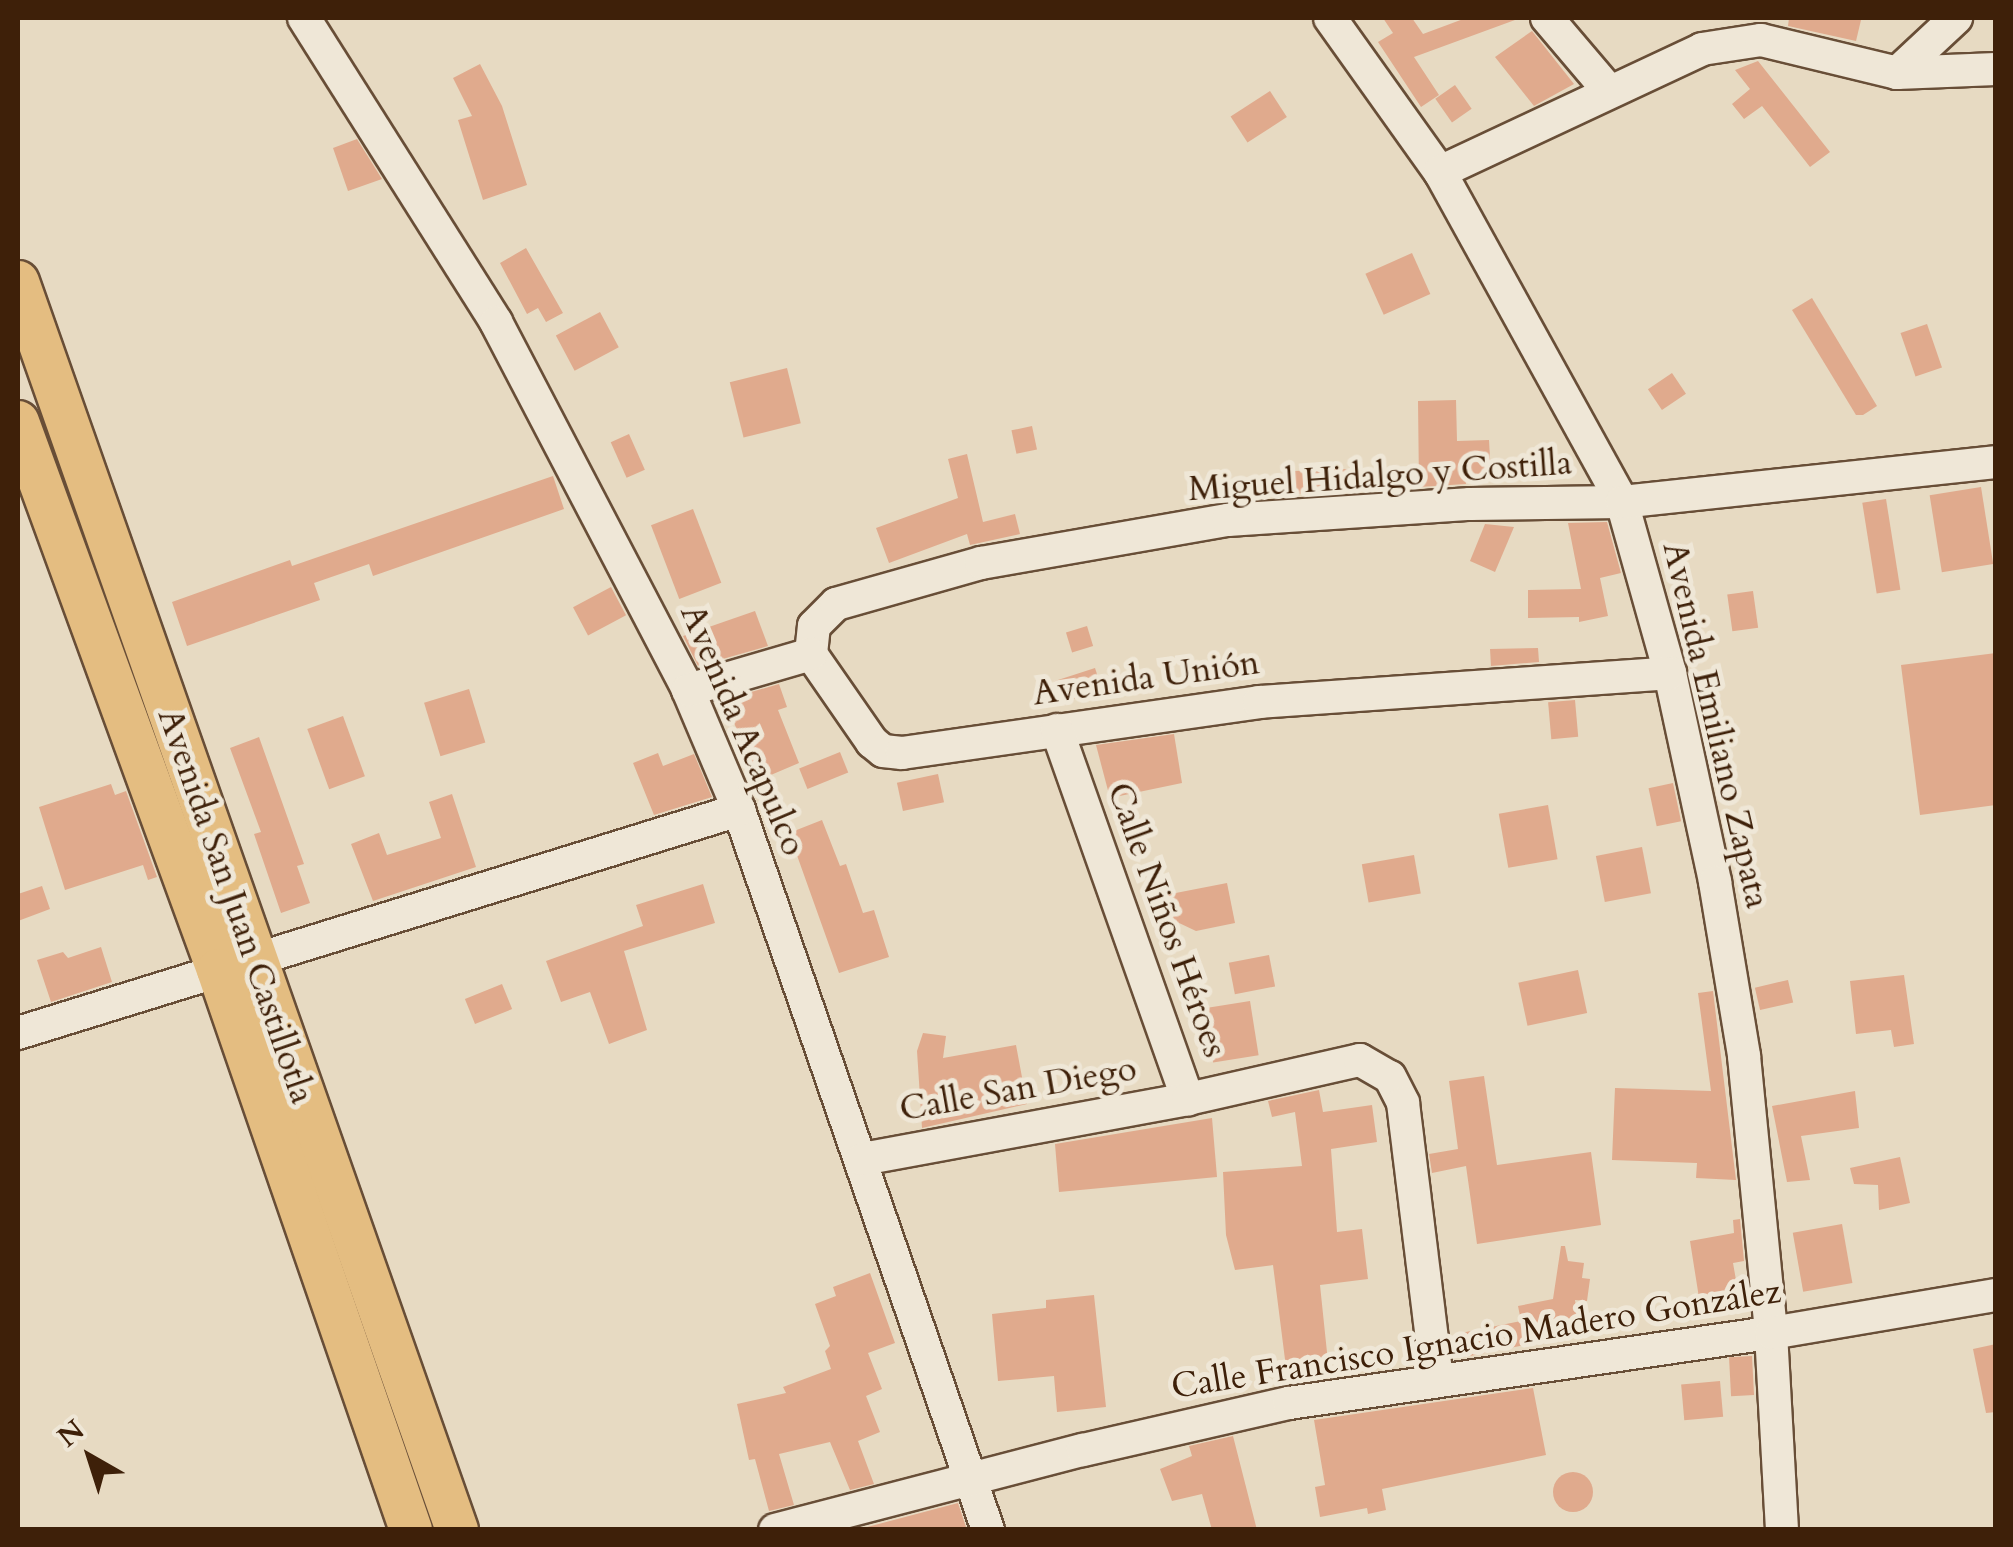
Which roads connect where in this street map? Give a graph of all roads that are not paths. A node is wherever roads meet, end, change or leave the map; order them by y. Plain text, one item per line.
1 (304, 18) edge
2 (1330, 18) edge
3 (1546, 18) edge
4 (1956, 18) edge
5 (1996, 70) edge
6 (1897, 72) junction
7 (1608, 91) junction
8 (1440, 172) junction
9 (18, 282) edge
10 (18, 422) edge
11 (1996, 462) edge
12 (1622, 502) junction
13 (811, 654) junction
14 (1670, 673) junction
15 (688, 690) junction
16 (1057, 730) junction
17 (739, 810) junction
18 (236, 964) junction
19 (18, 1033) edge
20 (1188, 1099) junction
21 (862, 1158) junction
22 (1996, 1295) edge
23 (1771, 1333) junction
24 (1437, 1381) junction
25 (972, 1480) junction
26 (411, 1530) edge
27 (457, 1530) edge
28 (775, 1530) edge
29 (988, 1530) edge
30 (1782, 1530) edge

1 - 15 street, Avenida Acapulco
2 - 8 street, Avenida Emiliano Zapata
3 - 7 street
4 - 6 street
5 - 6 street
6 - 7 street
7 - 8 street
8 - 12 street, Avenida Emiliano Zapata
9 - 18 main road, Avenida San Juan Castillotla
10 - 18 main road, Avenida San Juan Castillotla
11 - 12 street, Miguel Hidalgo y Costilla
12 - 13 street, Miguel Hidalgo y Costilla
12 - 14 street, Avenida Emiliano Zapata
13 - 15 street
13 - 16 street, Avenida Unión
14 - 16 street, Avenida Unión
14 - 23 street, Avenida Emiliano Zapata
15 - 17 street, Avenida Acapulco
16 - 20 street, Calle Niños Héroes
17 - 18 street
17 - 21 street, Avenida Acapulco
18 - 19 street
18 - 26 main road, Avenida San Juan Castillotla
18 - 27 main road, Avenida San Juan Castillotla
20 - 21 street, Calle San Diego
20 - 24 street, Calle Niños Héroes
21 - 25 street, Avenida Acapulco
22 - 23 street, Calle Francisco Ignacio Madero González
23 - 24 street, Calle Francisco Ignacio Madero González
23 - 30 street, Avenida Emiliano Zapata
24 - 25 street, Calle Francisco Ignacio Madero González
25 - 28 street, Calle Francisco Ignacio Madero González
25 - 29 street, Avenida Acapulco

